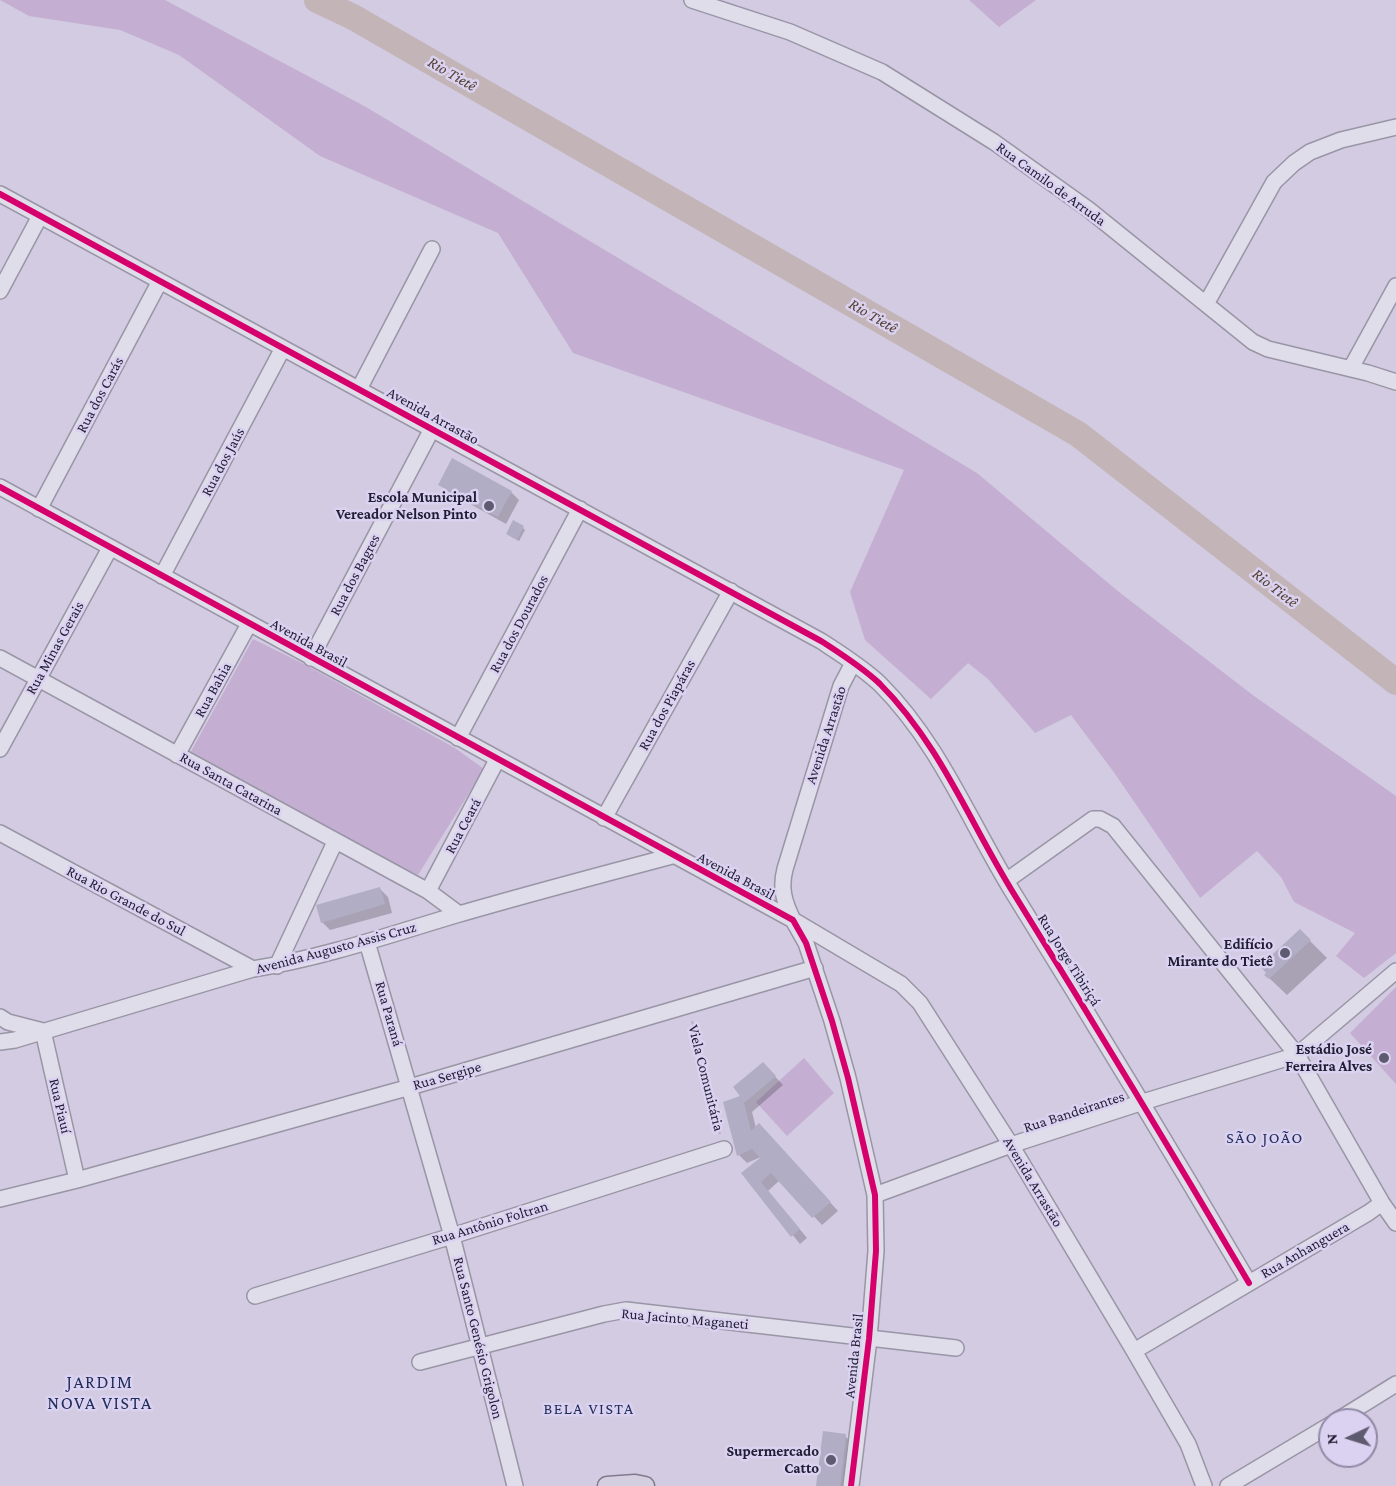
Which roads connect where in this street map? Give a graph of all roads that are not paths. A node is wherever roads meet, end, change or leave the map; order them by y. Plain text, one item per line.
1 (692, 0) edge
2 (1396, 127) edge
3 (0, 194) edge
4 (40, 216) junction
5 (432, 249) dead end
6 (160, 281) junction
7 (1396, 286) edge
8 (0, 291) edge
9 (1206, 304) junction
10 (283, 348) junction
11 (1351, 368) junction
12 (1396, 382) edge
13 (359, 389) junction
14 (432, 429) junction
15 (0, 487) edge
16 (39, 508) junction
17 (580, 509) junction
18 (110, 548) junction
19 (162, 576) junction
20 (730, 591) junction
21 (249, 624) junction
22 (0, 658) edge
23 (311, 658) junction
24 (853, 663) junction
25 (38, 678) junction
26 (458, 738) junction
27 (0, 749) edge
28 (177, 755) junction
29 (497, 760) junction
30 (604, 818) junction
31 (0, 833) edge
32 (335, 842) junction
33 (672, 856) junction
34 (1006, 881) junction
35 (428, 891) junction
36 (459, 914) junction
37 (793, 920) junction
38 (368, 942) junction
39 (277, 966) junction
40 (815, 968) junction
41 (253, 969) junction
42 (1396, 970) edge
43 (0, 1017) edge
44 (43, 1031) junction
45 (0, 1042) edge
46 (1298, 1055) junction
47 (410, 1087) junction
48 (1143, 1102) junction
49 (1011, 1145) junction
50 (724, 1149) road end
51 (77, 1180) junction
52 (875, 1195) junction
53 (0, 1199) edge
54 (1382, 1203) junction
55 (1396, 1222) edge
56 (452, 1236) junction
57 (1249, 1283) junction
58 (255, 1296) dead end
59 (869, 1339) junction
60 (480, 1346) junction
61 (956, 1348) dead end
62 (1134, 1351) junction
63 (420, 1362) dead end
64 (1396, 1384) edge
65 (1357, 1408) edge
66 (1318, 1432) edge
67 (515, 1486) edge
68 (607, 1486) edge
69 (645, 1486) edge
70 (850, 1486) edge
71 (1204, 1486) edge
72 (1228, 1486) edge

1 - 9 street, Rua Camilo de Arruda
2 - 9 street
3 - 4 street, Avenida Arrastão
4 - 6 street, Avenida Arrastão
4 - 8 street
5 - 13 street
6 - 10 street, Avenida Arrastão
6 - 16 street, Rua dos Carás
7 - 11 street
9 - 11 street, Rua Camilo de Arruda
10 - 13 street, Avenida Arrastão
10 - 19 street, Rua dos Jaús
11 - 12 street, Rua Camilo de Arruda
13 - 14 street, Avenida Arrastão
14 - 17 street, Avenida Arrastão
14 - 23 street, Rua dos Bagres
15 - 16 street, Avenida Brasil
16 - 18 street, Avenida Brasil
17 - 20 street, Avenida Arrastão
17 - 26 street, Rua dos Dourados
18 - 19 street, Avenida Brasil
18 - 25 street, Rua Minas Gerais
19 - 21 street, Avenida Brasil
20 - 24 street, Avenida Arrastão
20 - 30 street, Rua dos Piapáras
21 - 23 street, Avenida Brasil
21 - 28 street, Rua Bahia
22 - 25 street, Rua Santa Catarina
23 - 26 street, Avenida Brasil
24 - 34 street, Rua Jorge Tibiriçá
24 - 37 street, Avenida Arrastão
25 - 27 street, Rua Minas Gerais
25 - 28 street, Rua Santa Catarina
26 - 29 street, Avenida Brasil
28 - 32 street, Rua Santa Catarina
29 - 30 street, Avenida Brasil
29 - 35 street, Rua Ceará
30 - 33 street, Avenida Brasil
31 - 41 street, Rua Rio Grande do Sul
32 - 35 street, Rua Santa Catarina
32 - 39 street
33 - 36 street, Avenida Augusto Assis Cruz
33 - 37 street, Avenida Brasil
34 - 46 street
34 - 48 street, Rua Jorge Tibiriçá
35 - 36 street, Rua Santa Catarina
36 - 38 street, Avenida Augusto Assis Cruz
37 - 40 street, Avenida Brasil
37 - 49 street, Avenida Arrastão
38 - 39 street, Avenida Augusto Assis Cruz
38 - 47 street, Rua Paraná
39 - 41 street, Avenida Augusto Assis Cruz
40 - 47 street, Rua Sergipe
40 - 52 street, Avenida Brasil
41 - 44 street, Avenida Augusto Assis Cruz
42 - 46 street, Rua Bandeirantes
43 - 44 street
44 - 45 street, Avenida Augusto Assis Cruz
44 - 51 street, Rua Piauí
46 - 48 street, Rua Bandeirantes
46 - 54 street
47 - 51 street, Rua Sergipe
47 - 56 street, Rua Santo Genésio Grigolon
48 - 49 street, Rua Bandeirantes
48 - 57 street, Rua Jorge Tibiriçá
49 - 52 street, Rua Bandeirantes
49 - 62 street, Avenida Arrastão
50 - 56 street, Rua Antônio Foltran
51 - 53 street, Rua Sergipe
52 - 59 street, Avenida Brasil
54 - 55 street
54 - 57 street, Rua Anhanguera
56 - 58 street, Rua Antônio Foltran
56 - 60 street, Rua Santo Genésio Grigolon
57 - 62 street, Rua Anhanguera
59 - 60 street, Rua Jacinto Maganeti
59 - 61 street, Rua Jacinto Maganeti
59 - 70 street, Avenida Brasil
60 - 63 street, Rua Jacinto Maganeti
60 - 67 street, Rua Santo Genésio Grigolon
62 - 71 street, Avenida Arrastão
64 - 65 street
66 - 72 street
68 - 69 main road

